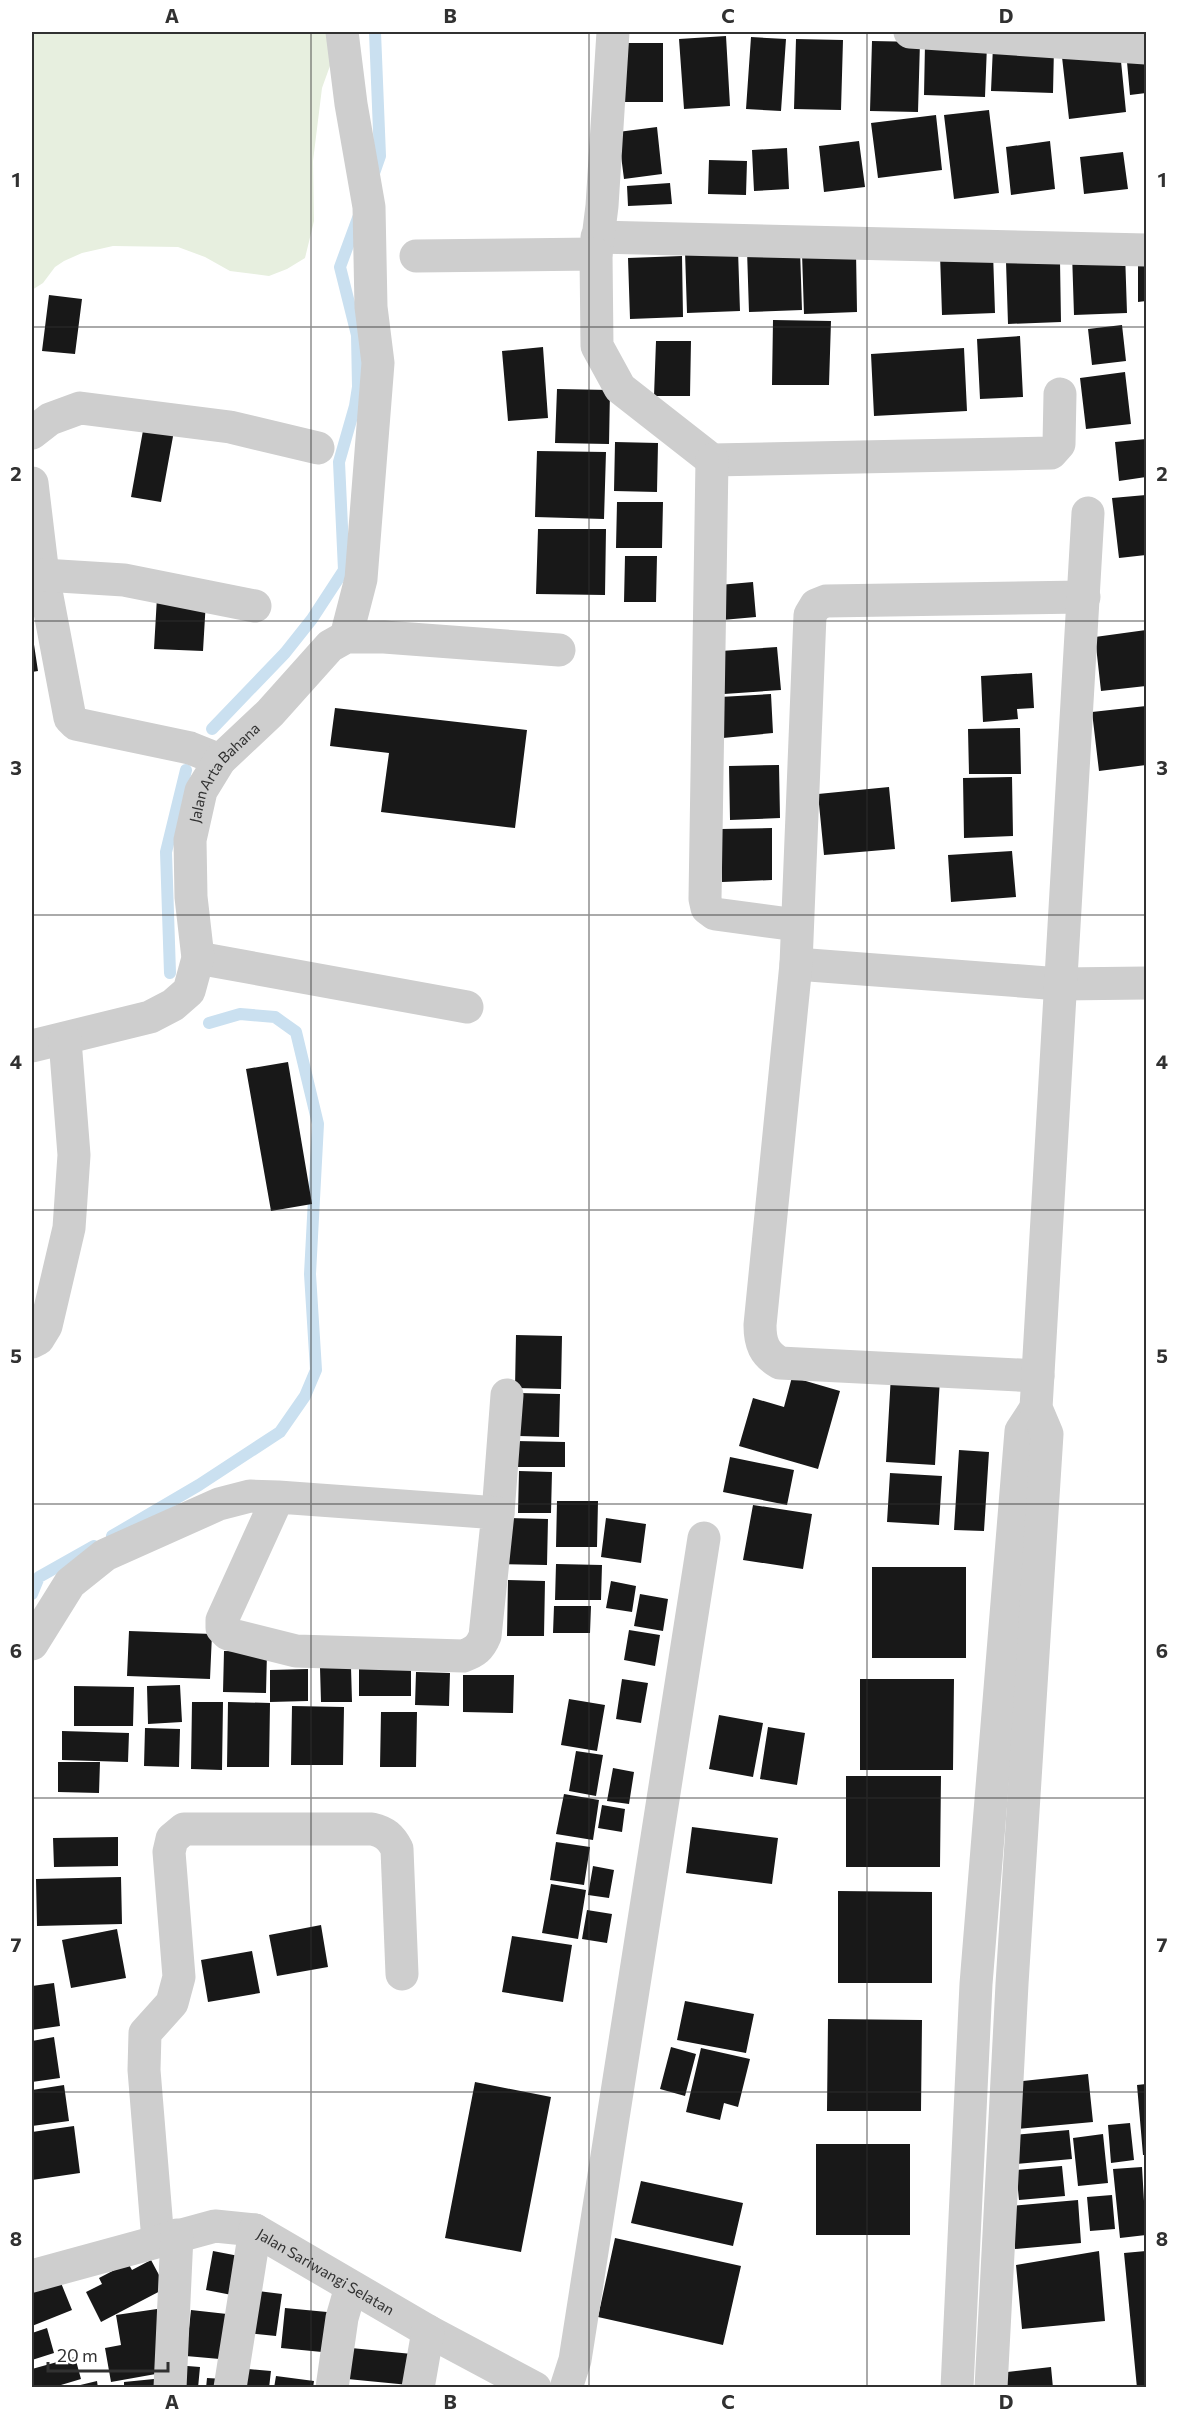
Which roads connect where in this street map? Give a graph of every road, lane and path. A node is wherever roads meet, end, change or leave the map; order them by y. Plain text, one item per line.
1 (342, 32) edge
2 (613, 32) edge
3 (910, 32) edge
4 (1146, 48) edge
5 (596, 245) junction
6 (1146, 250) edge
7 (416, 256) dead end
8 (1060, 394) dead end
9 (32, 433) edge
10 (318, 448) dead end
11 (712, 460) junction
12 (32, 483) edge
13 (1088, 513) dead end
14 (43, 575) junction
15 (1084, 597) junction
16 (255, 606) dead end
17 (346, 637) junction
18 (558, 650) dead end
19 (220, 760) junction
20 (797, 925) junction
21 (198, 958) junction
22 (796, 964) junction
23 (1146, 983) edge
24 (1060, 984) junction
25 (467, 1007) dead end
26 (65, 1040) junction
27 (32, 1046) edge
28 (32, 1342) edge
29 (1038, 1376) junction
30 (507, 1395) dead end
31 (1036, 1408) junction
32 (278, 1497) junction
33 (498, 1513) junction
34 (704, 1538) dead end
35 (32, 1643) edge
36 (402, 1974) dead end
37 (976, 1984) junction
38 (1012, 1984) junction
39 (255, 2230) junction
40 (167, 2238) junction
41 (32, 2276) edge
42 (351, 2287) junction
43 (428, 2331) junction
44 (170, 2388) edge
45 (230, 2388) edge
46 (332, 2388) edge
47 (418, 2388) edge
48 (535, 2388) edge
49 (566, 2388) edge
50 (957, 2388) edge
51 (991, 2388) edge

1 - 17 street
2 - 5 street
3 - 4 street
5 - 6 street
5 - 7 street
5 - 11 street
8 - 11 street
9 - 10 street
11 - 20 street
12 - 14 street
13 - 15 street
14 - 16 street
14 - 19 street
15 - 20 street
15 - 24 street
17 - 18 street
17 - 19 street, Jalan Arta Bahana
19 - 21 street, Jalan Arta Bahana
20 - 22 street
21 - 25 street
21 - 26 street, Jalan Arta Bahana
22 - 24 street
22 - 29 street
23 - 24 street
24 - 29 street
26 - 27 street, Jalan Arta Bahana
26 - 28 street
29 - 31 street
30 - 33 street
31 - 37 street
31 - 38 street
32 - 33 street
32 - 33 street
32 - 35 street
34 - 49 street
36 - 40 street
37 - 38 street
37 - 50 street
38 - 51 street
39 - 40 street, Jalan Sariwangi Selatan
39 - 42 street, Jalan Sariwangi Selatan
39 - 45 street
40 - 41 street, Jalan Sariwangi Selatan
40 - 44 street
42 - 43 street, Jalan Sariwangi Selatan
42 - 46 street
43 - 47 street
43 - 48 street, Jalan Sariwangi Selatan

